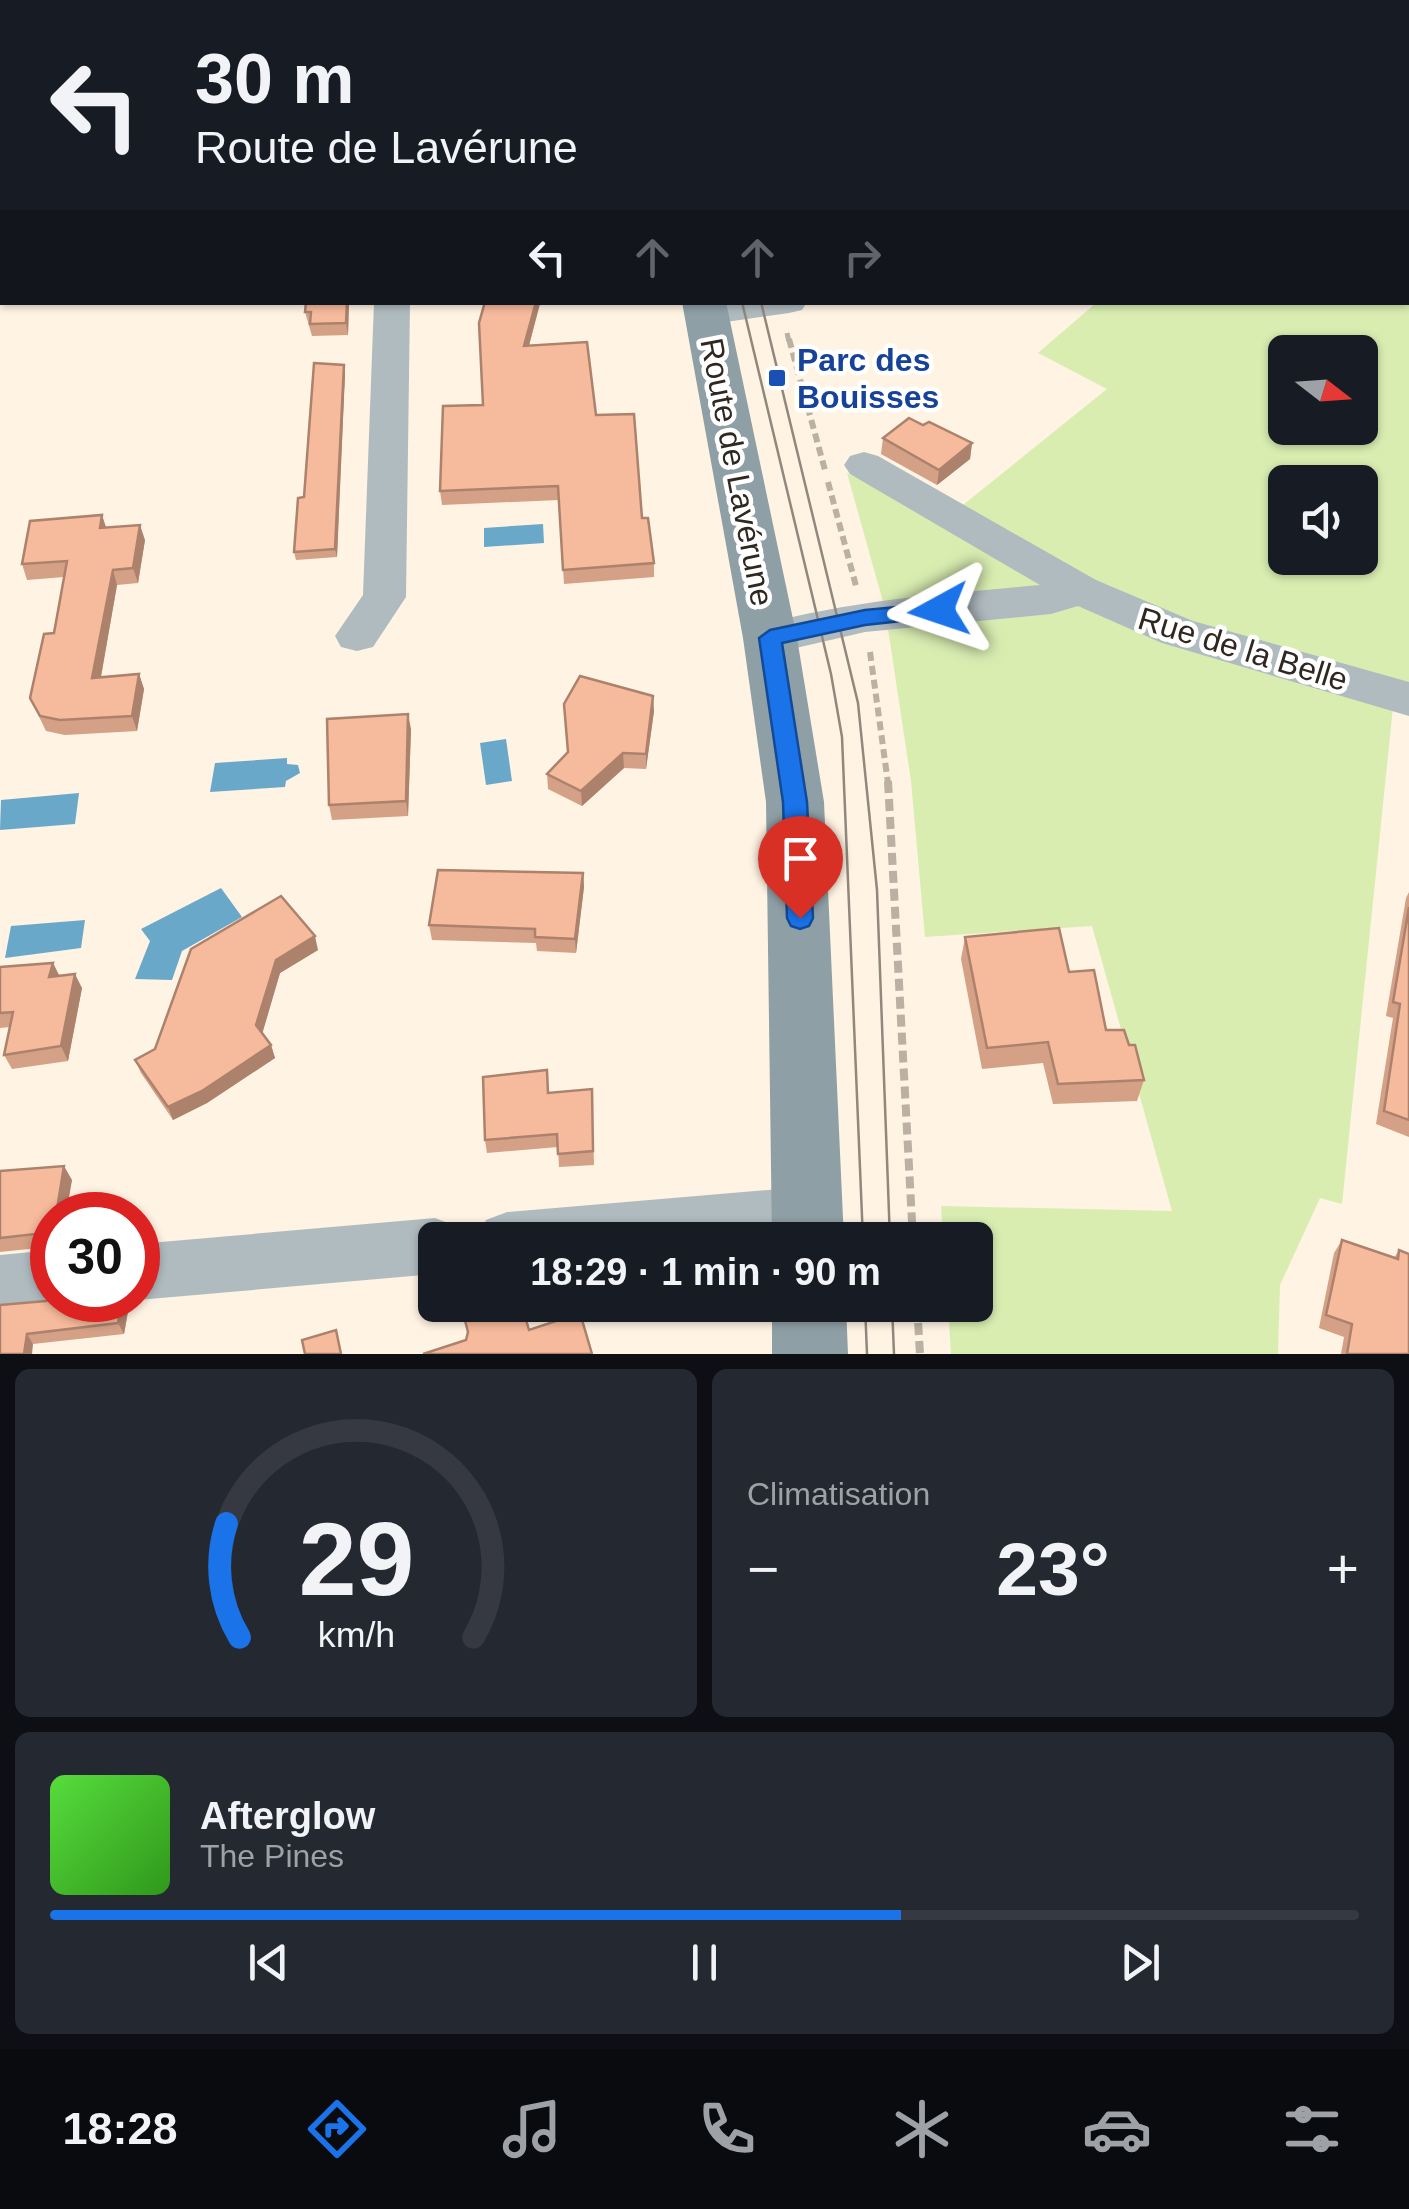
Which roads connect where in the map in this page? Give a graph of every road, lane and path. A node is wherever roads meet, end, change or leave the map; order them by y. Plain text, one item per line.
1 (392, 305) edge
2 (764, 305) edge
3 (784, 305) edge
4 (705, 308) edge
5 (864, 465) dead end
6 (1081, 590) junction
7 (865, 618) junction
8 (357, 636) dead end
9 (770, 638) junction
10 (1409, 698) edge
11 (712, 1222) edge
12 (798, 1222) edge
13 (807, 1222) edge
14 (912, 1222) edge
15 (418, 1247) edge
16 (160, 1270) edge
17 (30, 1282) edge
18 (0, 1284) edge
19 (809, 1322) edge
20 (918, 1322) edge
21 (810, 1354) edge
22 (920, 1354) edge

1 - 8 street
2 - 4 street
3 - 7 path
4 - 9 main road, Route de Lavérune
5 - 6 street, Rue de la Belle
6 - 7 street
6 - 10 street, Rue de la Belle
7 - 9 street
7 - 14 path
9 - 13 main road, Route de Lavérune
11 - 12 street
15 - 16 street
17 - 18 street
19 - 21 main road
20 - 22 path

